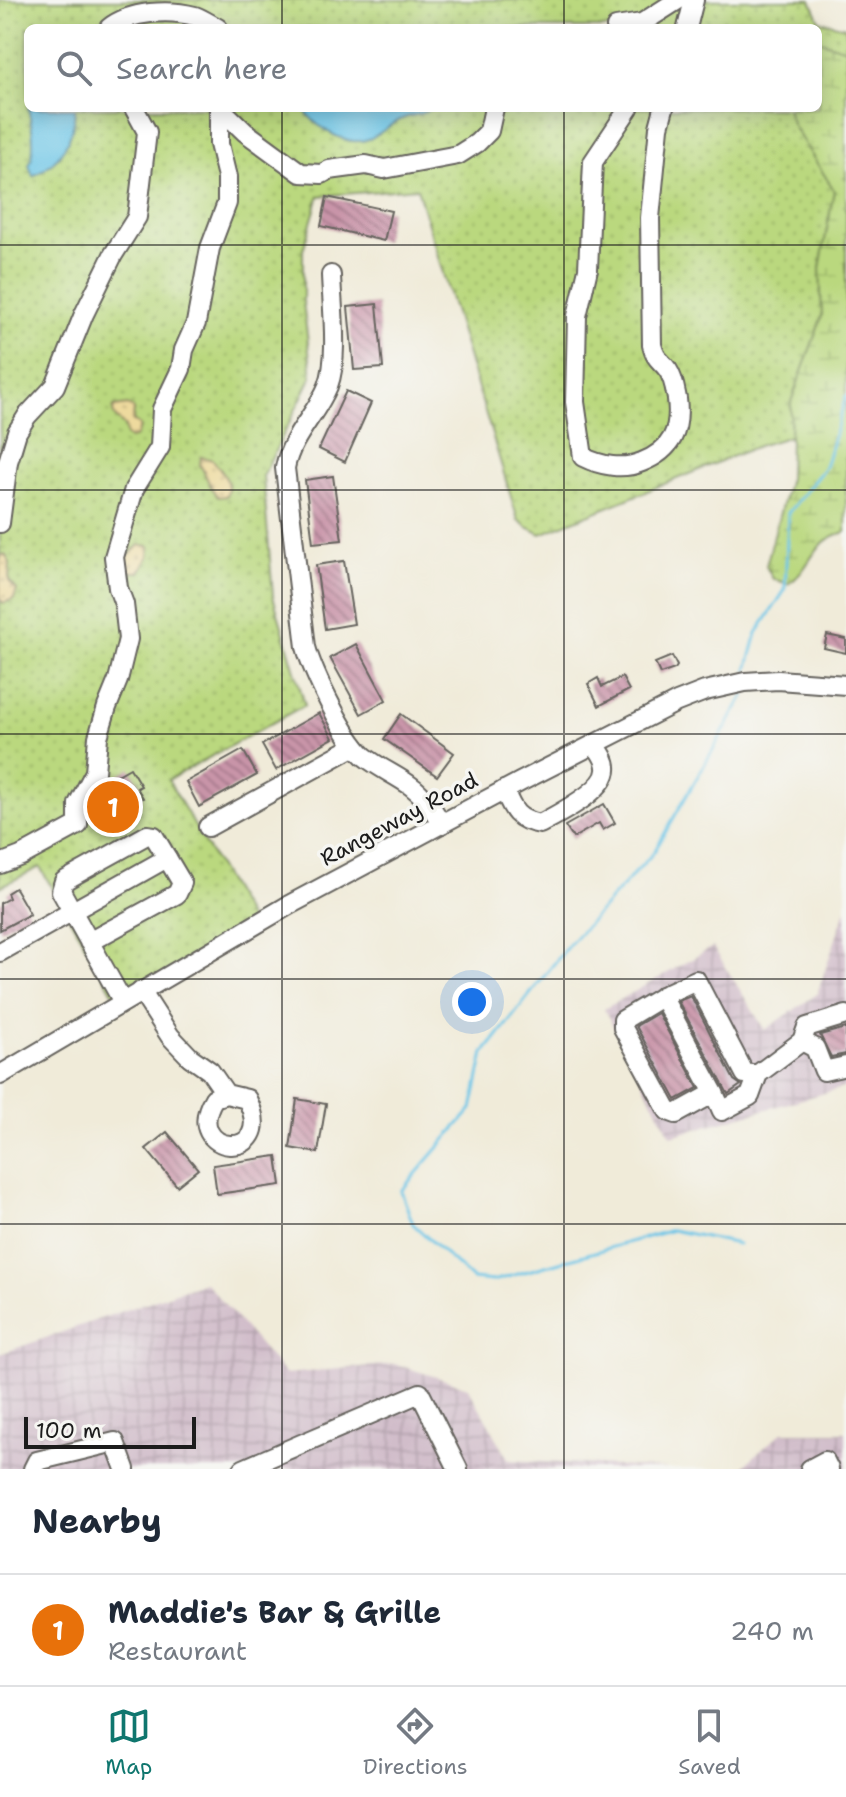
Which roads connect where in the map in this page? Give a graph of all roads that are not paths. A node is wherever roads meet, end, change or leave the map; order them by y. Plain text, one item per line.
1 (678, 0) edge
2 (694, 0) edge
3 (115, 24) edge
4 (210, 24) edge
5 (637, 24) edge
6 (688, 24) edge
7 (136, 112) edge
8 (220, 112) edge
9 (223, 112) edge
10 (493, 112) edge
11 (626, 112) edge
12 (663, 112) edge
13 (331, 275) dead end
14 (0, 523) edge
15 (846, 685) edge
16 (595, 744) junction
17 (355, 746) junction
18 (504, 790) junction
19 (442, 824) junction
20 (208, 827) dead end
21 (167, 858) junction
22 (0, 864) edge
23 (73, 912) junction
24 (89, 942) junction
25 (0, 952) edge
26 (141, 991) junction
27 (662, 996) junction
28 (123, 1002) junction
29 (846, 1015) edge
30 (802, 1041) junction
31 (846, 1066) edge
32 (758, 1074) junction
33 (0, 1075) edge
34 (714, 1093) junction
35 (226, 1094) dead end
36 (33, 1469) edge
37 (125, 1469) edge
38 (243, 1469) edge
39 (458, 1469) edge
40 (810, 1469) edge
41 (829, 1469) edge

1 - 5 street
2 - 6 street
3 - 4 street
7 - 14 street
8 - 22 street
9 - 10 street
11 - 12 street
13 - 17 street
15 - 16 street, Rangeway Road
16 - 18 street, Rangeway Road
16 - 18 street
17 - 19 street
17 - 20 street
18 - 19 street, Rangeway Road
19 - 26 street, Rangeway Road
21 - 23 street
21 - 23 street
21 - 24 street
23 - 24 street
23 - 25 street
24 - 28 street
26 - 28 street, Rangeway Road
26 - 35 street
27 - 32 street
27 - 34 street
27 - 34 street
28 - 33 street, Rangeway Road
29 - 30 street
30 - 31 street
30 - 32 street
32 - 34 street
36 - 37 street
38 - 39 street
40 - 41 street

